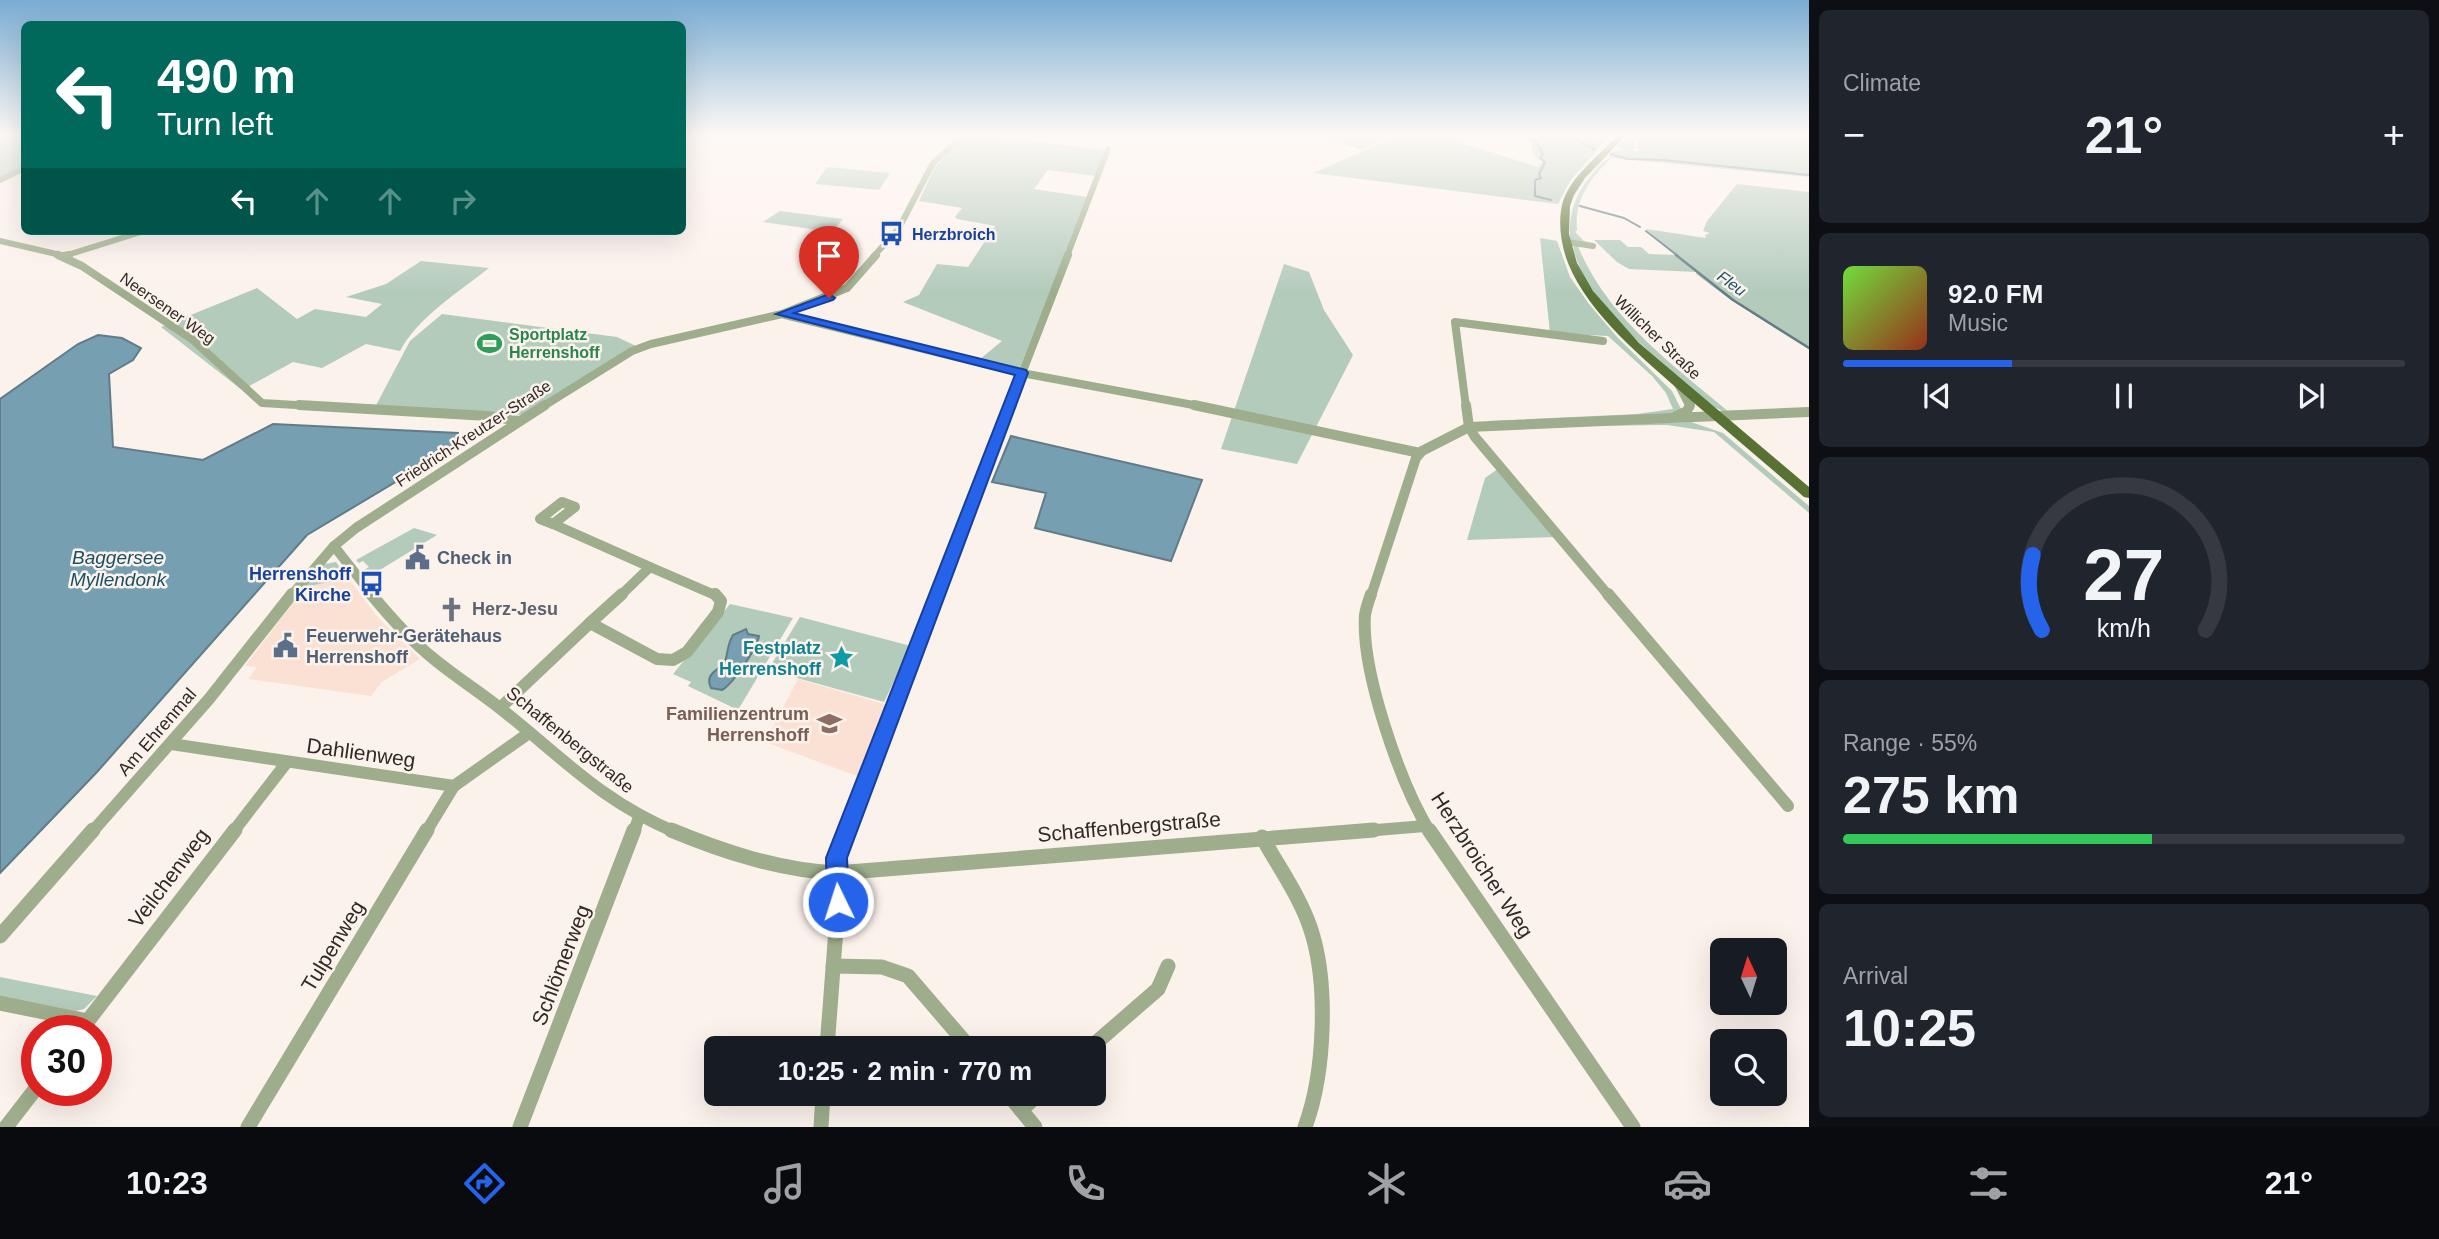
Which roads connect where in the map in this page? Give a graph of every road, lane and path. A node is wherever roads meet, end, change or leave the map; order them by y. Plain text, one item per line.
1 (920, 188) edge
2 (1093, 188) edge
3 (1575, 188) edge
4 (131, 235) edge
5 (0, 241) edge
6 (1567, 242) junction
7 (1593, 246) dead end
8 (64, 256) junction
9 (782, 314) junction
10 (1603, 341) dead end
11 (1022, 373) junction
12 (1675, 380) junction
13 (1809, 412) edge
14 (1716, 415) junction
15 (1670, 418) junction
16 (519, 421) junction
17 (1469, 427) junction
18 (1420, 453) junction
19 (1809, 494) edge
20 (553, 524) dead end
21 (334, 546) junction
22 (650, 567) junction
23 (590, 623) junction
24 (500, 708) junction
25 (529, 733) junction
26 (171, 744) junction
27 (287, 762) junction
28 (454, 786) junction
29 (1788, 806) dead end
30 (639, 817) junction
31 (1426, 826) junction
32 (1262, 837) junction
33 (836, 873) junction
34 (0, 936) edge
35 (1168, 966) dead end
36 (833, 967) junction
37 (0, 1003) edge
38 (44, 1015) edge
39 (92, 1015) edge
40 (828, 1036) edge
41 (960, 1036) edge
42 (1104, 1036) edge
43 (22, 1106) edge
44 (822, 1106) edge
45 (1018, 1106) edge
46 (1026, 1106) edge
47 (1021, 1110) junction
48 (6, 1127) edge
49 (248, 1127) edge
50 (520, 1127) edge
51 (821, 1127) edge
52 (1035, 1127) edge
53 (1305, 1127) edge
54 (1633, 1127) edge

1 - 9 street, Friedrich-Kreutzer-Straße
2 - 11 street
3 - 6 main road, Willicher Straße
4 - 8 street
5 - 8 street, Neersener Weg
6 - 7 street
6 - 12 main road, Willicher Straße
8 - 16 street, Neersener Weg
9 - 11 street
9 - 16 street, Friedrich-Kreutzer-Straße
10 - 17 street
11 - 18 street
11 - 33 street
12 - 14 main road, Willicher Straße
12 - 15 street
13 - 14 street
14 - 15 street
14 - 19 main road, Willicher Straße
15 - 17 street
16 - 21 street, Friedrich-Kreutzer-Straße
17 - 18 street
17 - 29 street
18 - 31 street, Herzbroicher Weg
20 - 22 street
21 - 24 street, Schaffenbergstraße
21 - 26 street, Am Ehrenmal
22 - 23 street
22 - 23 street
23 - 24 street
24 - 25 street, Schaffenbergstraße
25 - 28 street
25 - 30 street, Schaffenbergstraße
26 - 27 street, Dahlienweg
26 - 34 street, Am Ehrenmal
27 - 28 street, Dahlienweg
27 - 39 street, Veilchenweg
28 - 49 street, Tulpenweg
30 - 33 street, Schaffenbergstraße
30 - 50 street, Schlömerweg
31 - 32 street, Schaffenbergstraße
31 - 54 street, Herzbroicher Weg
32 - 33 street, Schaffenbergstraße
32 - 53 street
33 - 36 street
35 - 42 street
36 - 40 street
36 - 41 street
37 - 38 street, Veilchenweg
43 - 48 street
44 - 51 street
45 - 47 street
46 - 47 street
47 - 52 street

